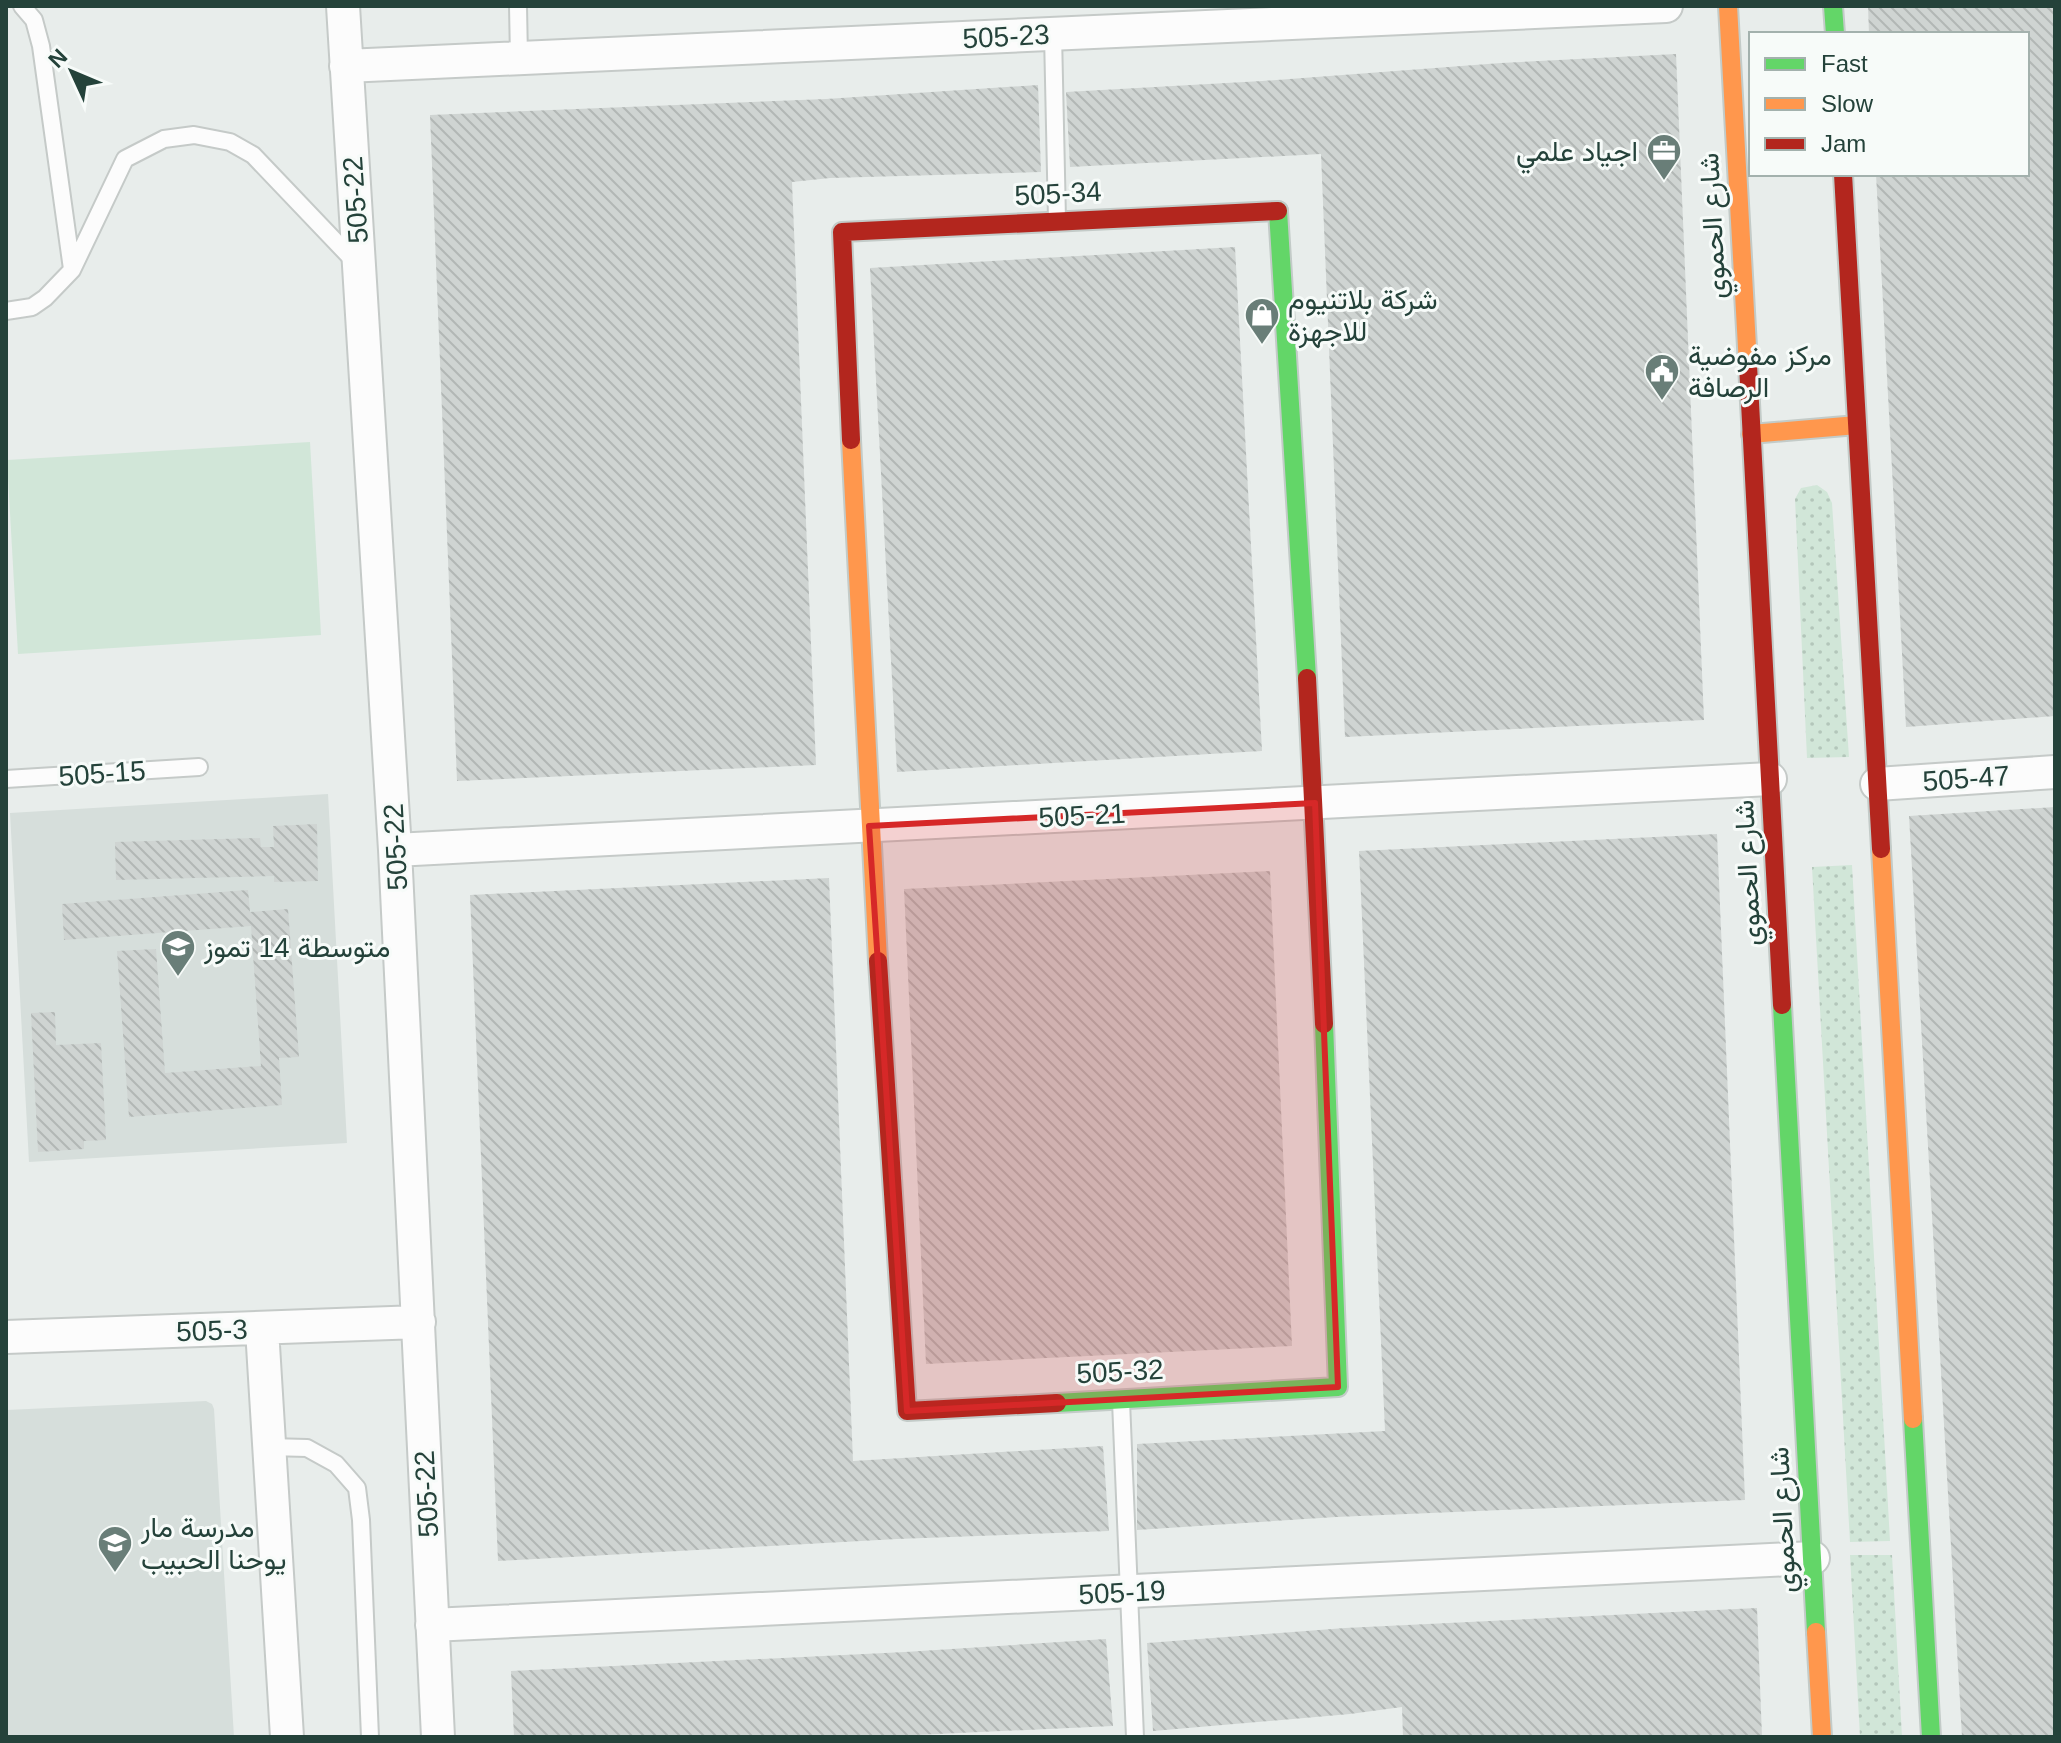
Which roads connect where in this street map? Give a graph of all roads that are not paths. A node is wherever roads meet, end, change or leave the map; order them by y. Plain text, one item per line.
1 (22, 6) edge
2 (343, 6) edge
3 (518, 6) edge
4 (1666, 6) edge
5 (1728, 6) edge
6 (1833, 6) edge
7 (1835, 32) edge
8 (1053, 34) junction
9 (519, 58) junction
10 (346, 66) junction
11 (1843, 176) edge
12 (1057, 221) junction
13 (360, 267) junction
14 (72, 270) junction
15 (6, 311) edge
16 (1857, 425) junction
17 (1751, 434) junction
18 (199, 767) dead end
19 (2055, 772) edge
20 (6, 779) edge
21 (1770, 779) junction
22 (1877, 784) junction
23 (1315, 803) junction
24 (869, 826) junction
25 (395, 850) junction
26 (419, 1322) junction
27 (262, 1329) junction
28 (6, 1337) edge
29 (1121, 1399) junction
30 (269, 1447) junction
31 (1813, 1558) junction
32 (1128, 1591) junction
33 (432, 1625) junction
34 (287, 1737) edge
35 (370, 1737) edge
36 (438, 1737) edge
37 (1135, 1737) edge
38 (1822, 1737) edge
39 (1931, 1737) edge

1 - 14 lane
2 - 10 street, 505-22
3 - 9 lane
4 - 8 street, 505-23
5 - 17 street, شارع الحموي
6 - 7 street
8 - 9 street, 505-23
8 - 12 lane
9 - 10 street, 505-23
10 - 13 street, 505-22
11 - 16 street
12 - 23 street, 505-34
12 - 24 street, 505-34
13 - 14 lane
13 - 25 street, 505-22
14 - 15 lane
16 - 17 street
16 - 22 street
17 - 21 street, شارع الحموي
18 - 20 lane, 505-15
19 - 22 street, 505-47
21 - 23 street, 505-21
21 - 31 street, شارع الحموي
22 - 39 street
23 - 24 street, 505-21
23 - 29 street, 505-32
24 - 25 street, 505-21
24 - 29 street, 505-32
25 - 26 street, 505-22
26 - 27 street, 505-3
26 - 33 street, 505-22
27 - 28 street, 505-3
27 - 30 street
29 - 32 lane
30 - 34 street
30 - 35 lane
31 - 32 street, 505-19
31 - 38 street, شارع الحموي
32 - 33 street, 505-19
32 - 37 lane
33 - 36 street, 505-22

